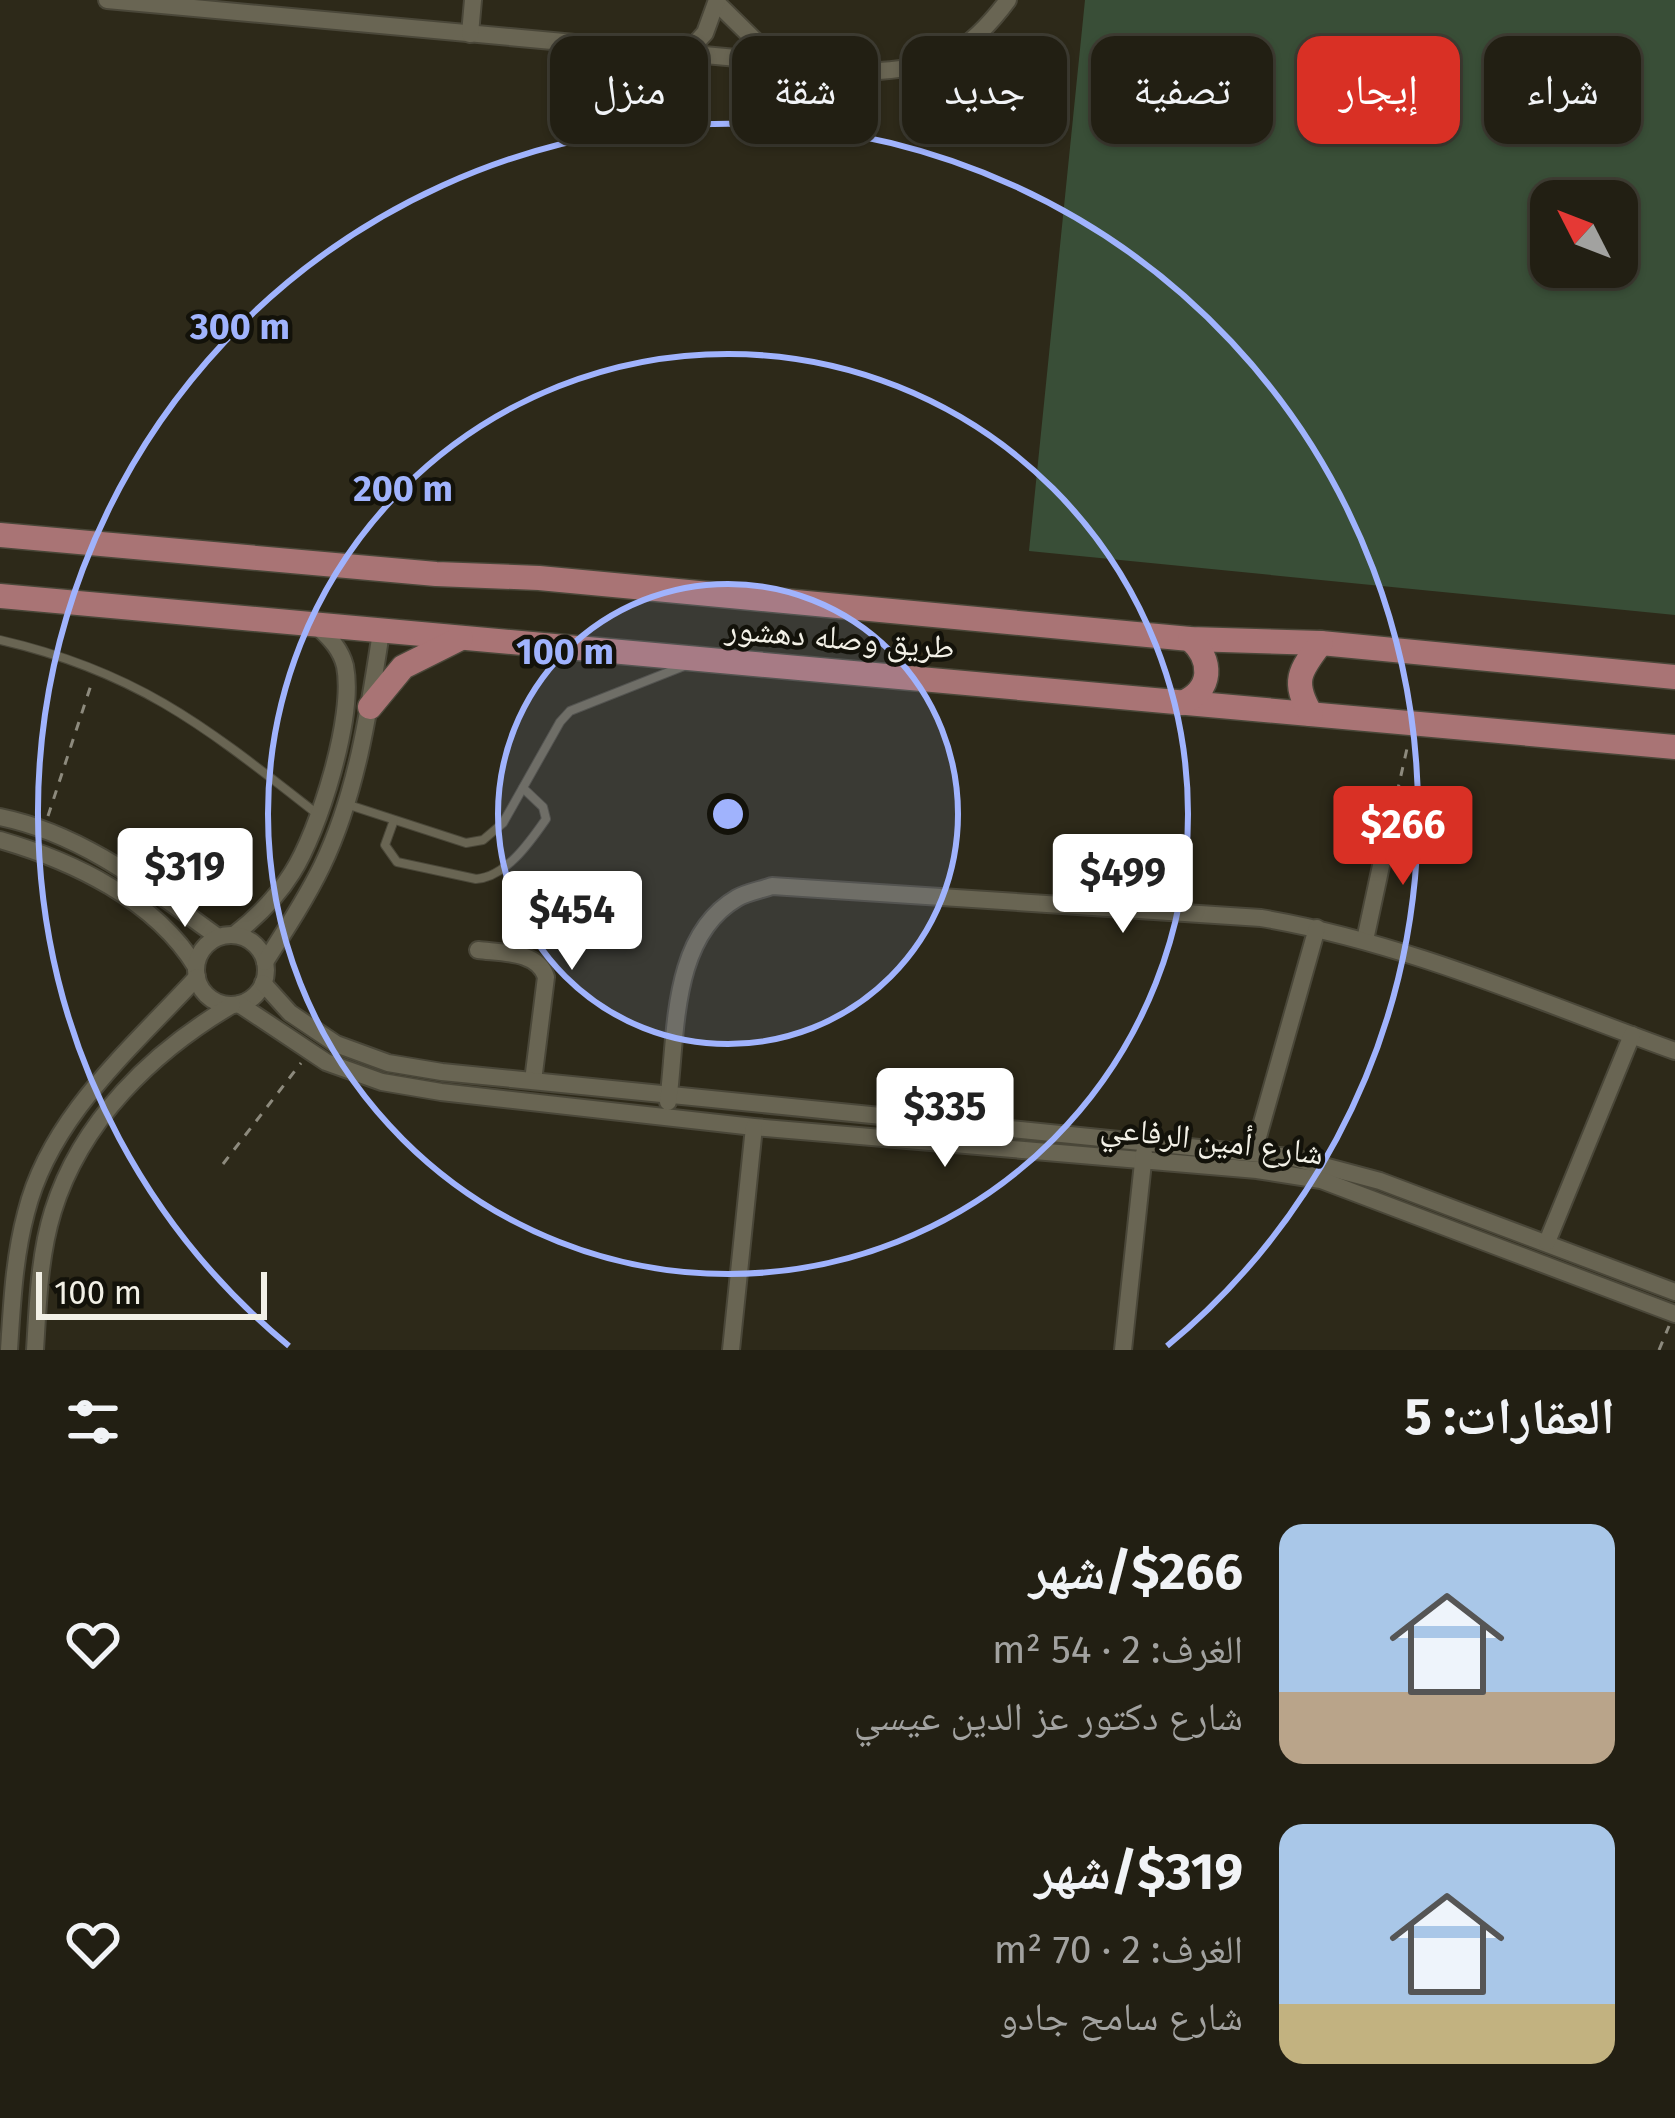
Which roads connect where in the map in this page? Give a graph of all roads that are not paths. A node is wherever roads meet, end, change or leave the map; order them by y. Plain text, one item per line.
1 (107, 0) edge
2 (473, 0) edge
3 (1008, 0) edge
4 (717, 2) edge
5 (235, 6) edge
6 (470, 34) junction
7 (702, 36) edge
8 (751, 36) edge
9 (550, 42) edge
10 (878, 71) edge
11 (0, 535) edge
12 (0, 596) edge
13 (320, 628) junction
14 (381, 632) junction
15 (464, 636) junction
16 (1190, 639) junction
17 (0, 640) edge
18 (1321, 644) junction
19 (701, 660) junction
20 (1675, 676) edge
21 (1182, 703) junction
22 (370, 707) junction
23 (1311, 714) junction
24 (340, 736) junction
25 (363, 741) junction
26 (1675, 747) edge
27 (523, 788) junction
28 (345, 804) junction
29 (318, 814) junction
30 (0, 817) edge
31 (394, 820) junction
32 (1390, 824) road end
33 (0, 840) edge
34 (265, 908) junction
35 (288, 925) junction
36 (1317, 928) junction
37 (226, 936) junction
38 (1365, 940) junction
39 (478, 950) dead end
40 (265, 962) junction
41 (196, 972) junction
42 (263, 983) junction
43 (235, 1004) junction
44 (171, 1006) junction
45 (196, 1026) junction
46 (1632, 1035) junction
47 (1675, 1051) edge
48 (533, 1081) junction
49 (669, 1093) junction
50 (665, 1117) junction
51 (754, 1127) junction
52 (1145, 1141) junction
53 (1254, 1151) junction
54 (1143, 1160) junction
55 (1324, 1172) junction
56 (1547, 1242) junction
57 (1675, 1292) edge
58 (1674, 1314) edge
59 (9, 1350) edge
60 (35, 1350) edge
61 (731, 1350) edge
62 (1124, 1350) edge

1 - 5 street
2 - 6 street
3 - 10 street
4 - 7 street
4 - 8 street
5 - 6 street
6 - 9 street
11 - 16 main road, طريق وصله دهشور
12 - 13 main road, طريق وصله دهشور
13 - 14 main road, طريق وصله دهشور
13 - 24 street
14 - 15 main road, طريق وصله دهشور
14 - 22 street
15 - 19 main road, طريق وصله دهشور
15 - 22 main road
16 - 18 main road, طريق وصله دهشور
16 - 21 main road
17 - 29 lane
18 - 20 main road, طريق وصله دهشور
18 - 23 main road
19 - 21 main road, طريق وصله دهشور
19 - 27 lane
21 - 23 main road, طريق وصله دهشور
22 - 25 street
23 - 26 main road, طريق وصله دهشور
24 - 25 street
24 - 29 street
25 - 28 street
27 - 31 lane
27 - 31 lane
28 - 31 lane
28 - 35 street
29 - 34 street
30 - 37 street
32 - 38 street
33 - 41 street
34 - 35 street
34 - 37 street
35 - 40 street
36 - 38 street
36 - 49 street
36 - 53 street
37 - 40 street
37 - 41 street
38 - 46 street
39 - 48 street
40 - 42 street
41 - 43 street
41 - 44 street
42 - 43 street
42 - 48 street, شارع أمين الرفاعي
43 - 45 street
43 - 50 street, شارع أمين الرفاعي
44 - 45 street
44 - 59 street
45 - 60 street
46 - 47 street
46 - 56 street
48 - 49 street, شارع أمين الرفاعي
49 - 50 street
49 - 52 street, شارع أمين الرفاعي
50 - 51 street, شارع أمين الرفاعي
51 - 54 street, شارع أمين الرفاعي
51 - 61 street
52 - 53 street, شارع أمين الرفاعي
52 - 54 street
53 - 55 street, شارع أمين الرفاعي
54 - 55 street, شارع أمين الرفاعي
54 - 62 street
55 - 56 street, شارع أمين الرفاعي
55 - 58 street, شارع أمين الرفاعي
56 - 57 street, شارع أمين الرفاعي

